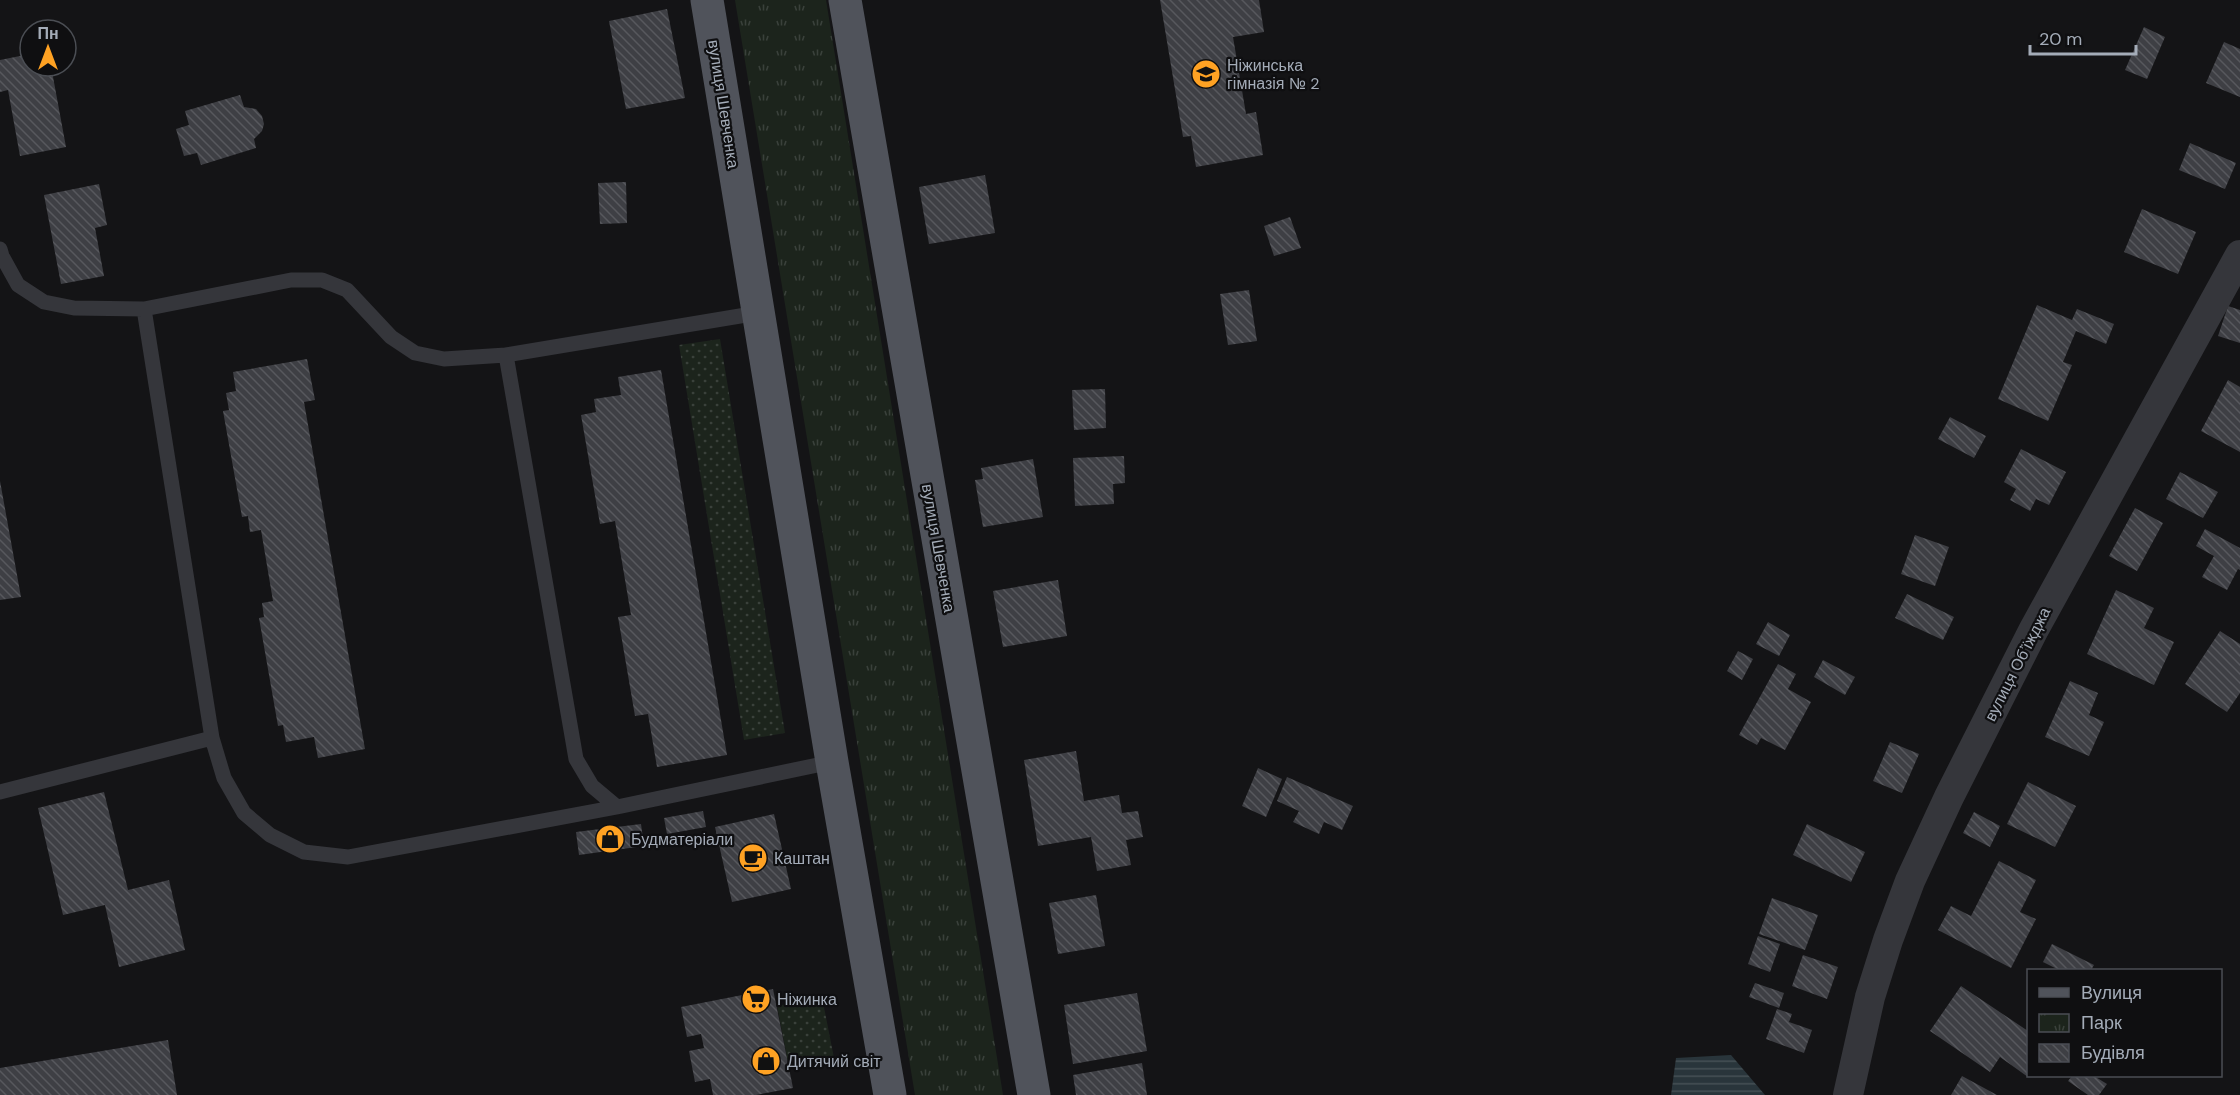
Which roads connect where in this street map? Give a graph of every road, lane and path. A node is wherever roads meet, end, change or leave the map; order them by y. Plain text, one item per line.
1 (707, 0) edge
2 (845, 0) edge
3 (0, 249) edge
4 (2240, 255) edge
5 (144, 309) junction
6 (758, 313) junction
7 (506, 355) junction
8 (212, 738) junction
9 (832, 762) junction
10 (0, 792) edge
11 (617, 807) junction
12 (890, 1095) edge
13 (1034, 1095) edge
14 (1848, 1095) edge

1 - 6 main road, вулиця Шевченка
2 - 13 main road, вулиця Шевченка
3 - 5 lane
4 - 14 street, вулиця Обʼїжджа
5 - 7 lane
5 - 8 lane
6 - 7 lane
6 - 9 main road, вулиця Шевченка
7 - 11 lane
8 - 10 lane
8 - 11 lane
9 - 11 lane
9 - 12 main road, вулиця Шевченка

